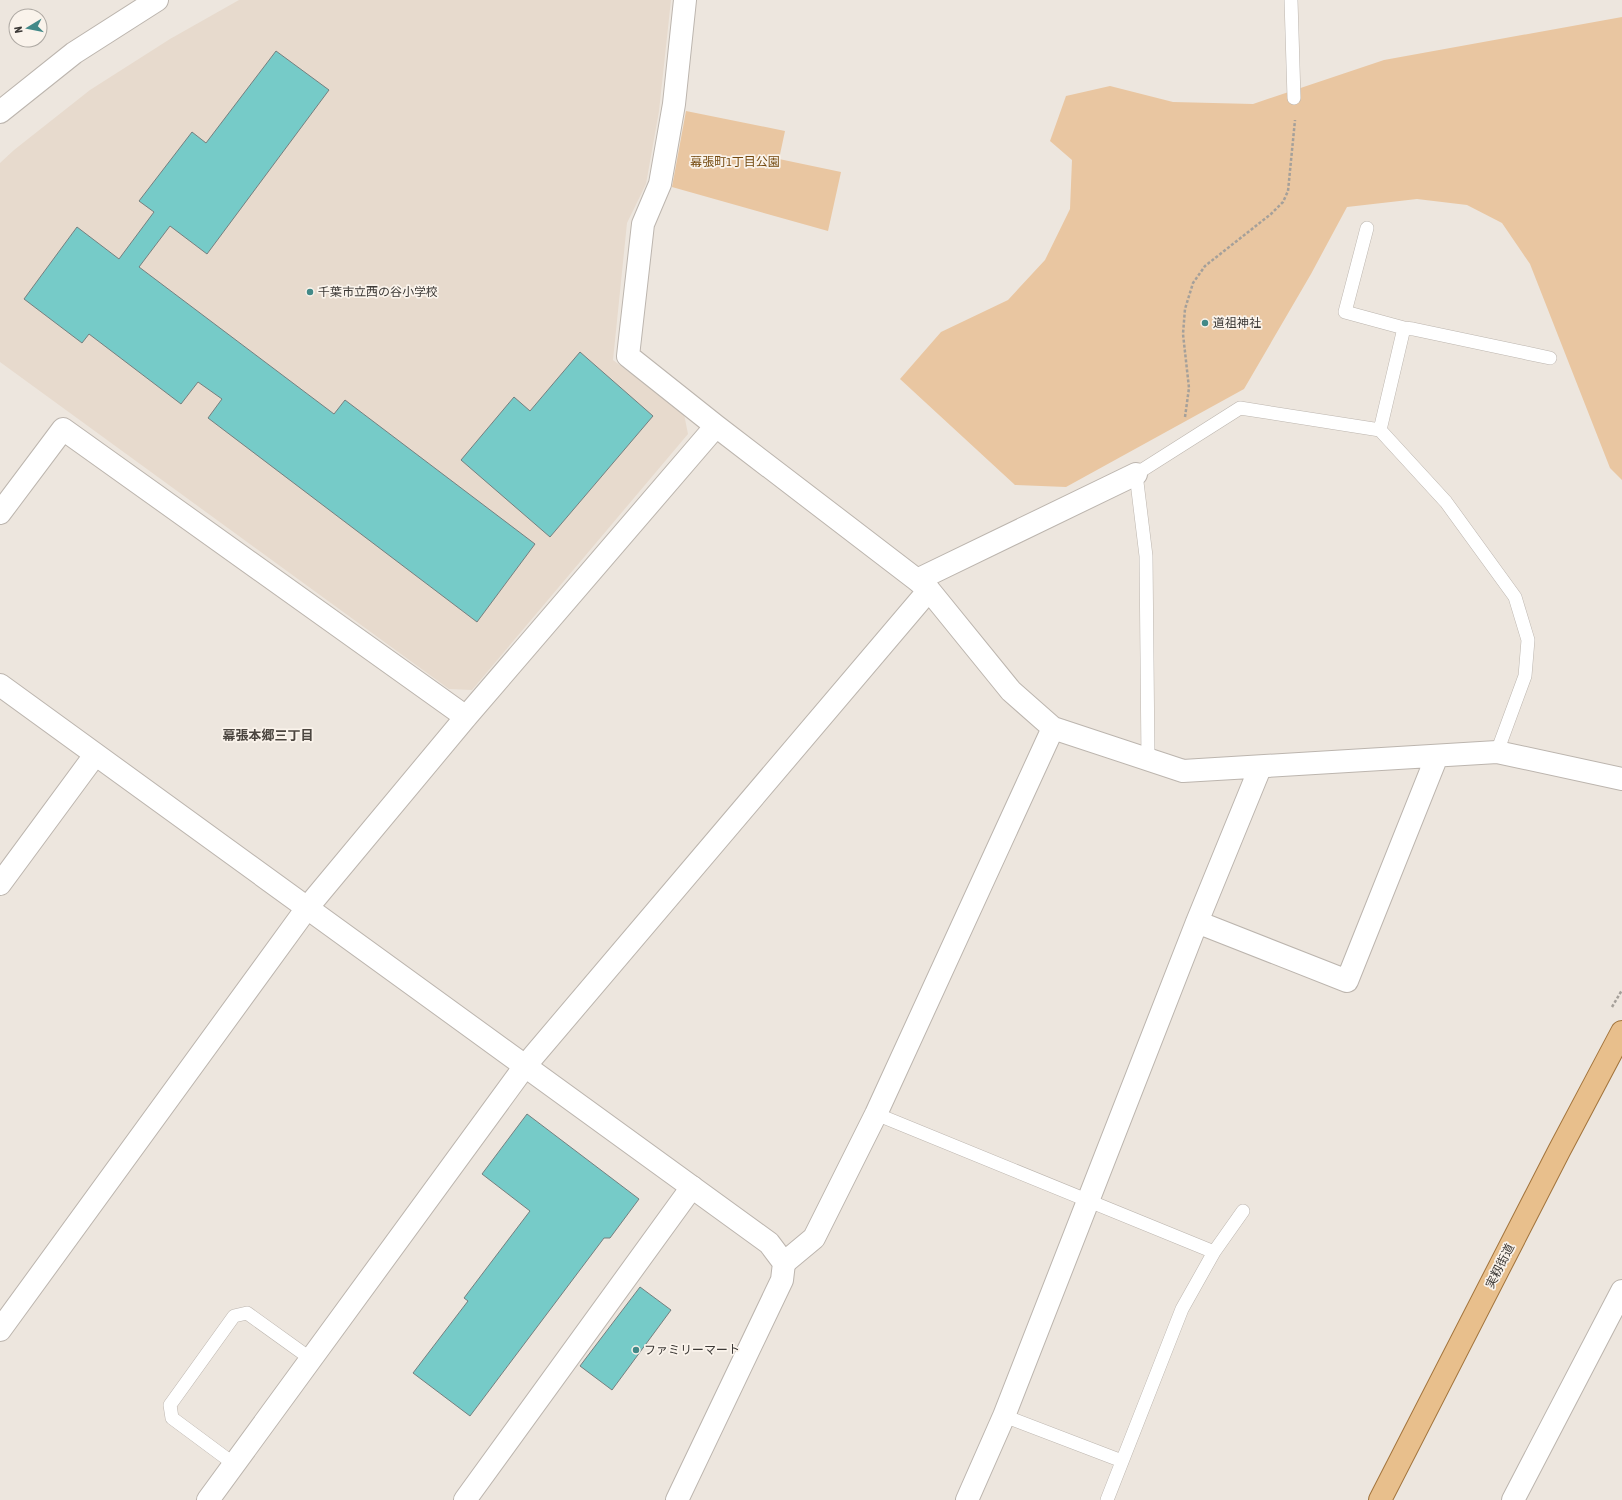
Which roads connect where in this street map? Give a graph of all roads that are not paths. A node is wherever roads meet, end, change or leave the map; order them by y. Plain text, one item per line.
1 (157, 0) edge
2 (685, 0) edge
3 (1290, 0) edge
4 (1294, 98) road end
5 (0, 112) edge
6 (1367, 228) dead end
7 (1404, 328) junction
8 (1550, 358) dead end
9 (716, 426) junction
10 (1380, 430) junction
11 (1136, 474) junction
12 (0, 513) edge
13 (923, 585) junction
14 (0, 685) edge
15 (466, 717) junction
16 (1053, 728) junction
17 (1497, 752) junction
18 (95, 754) junction
19 (1437, 756) junction
20 (1148, 760) junction
21 (1260, 768) junction
22 (1622, 779) edge
23 (0, 884) edge
24 (307, 908) junction
25 (1197, 922) junction
26 (1622, 1032) edge
27 (525, 1066) junction
28 (876, 1114) junction
29 (692, 1187) junction
30 (1089, 1200) junction
31 (1243, 1211) dead end
32 (1214, 1252) junction
33 (784, 1263) junction
34 (1622, 1291) edge
35 (0, 1330) edge
36 (311, 1360) junction
37 (1004, 1416) junction
38 (1122, 1461) junction
39 (234, 1464) junction
40 (208, 1500) edge
41 (464, 1500) edge
42 (677, 1500) edge
43 (968, 1500) edge
44 (1107, 1500) edge
45 (1380, 1500) edge
46 (1513, 1500) edge

1 - 5 street
2 - 9 street
3 - 4 lane
6 - 7 lane
7 - 8 lane
7 - 10 lane
9 - 13 street
9 - 15 street
10 - 11 lane
10 - 17 lane
11 - 13 street
11 - 20 lane
12 - 15 street
13 - 16 street
13 - 27 street
14 - 18 street
15 - 24 street
16 - 20 street
16 - 28 street
17 - 19 street
17 - 22 street
18 - 23 street
18 - 24 street
19 - 21 street
19 - 25 street
20 - 21 street
21 - 25 street
24 - 27 street
24 - 35 street
25 - 30 street
26 - 45 main road, 実籾街道
27 - 29 street
27 - 36 street
28 - 30 lane
28 - 33 street
29 - 33 street
29 - 41 street
30 - 32 lane
30 - 37 street
31 - 32 lane
32 - 38 lane
33 - 42 street
34 - 46 street
36 - 39 street
36 - 39 lane
37 - 38 lane
37 - 43 street
38 - 44 lane
39 - 40 street

